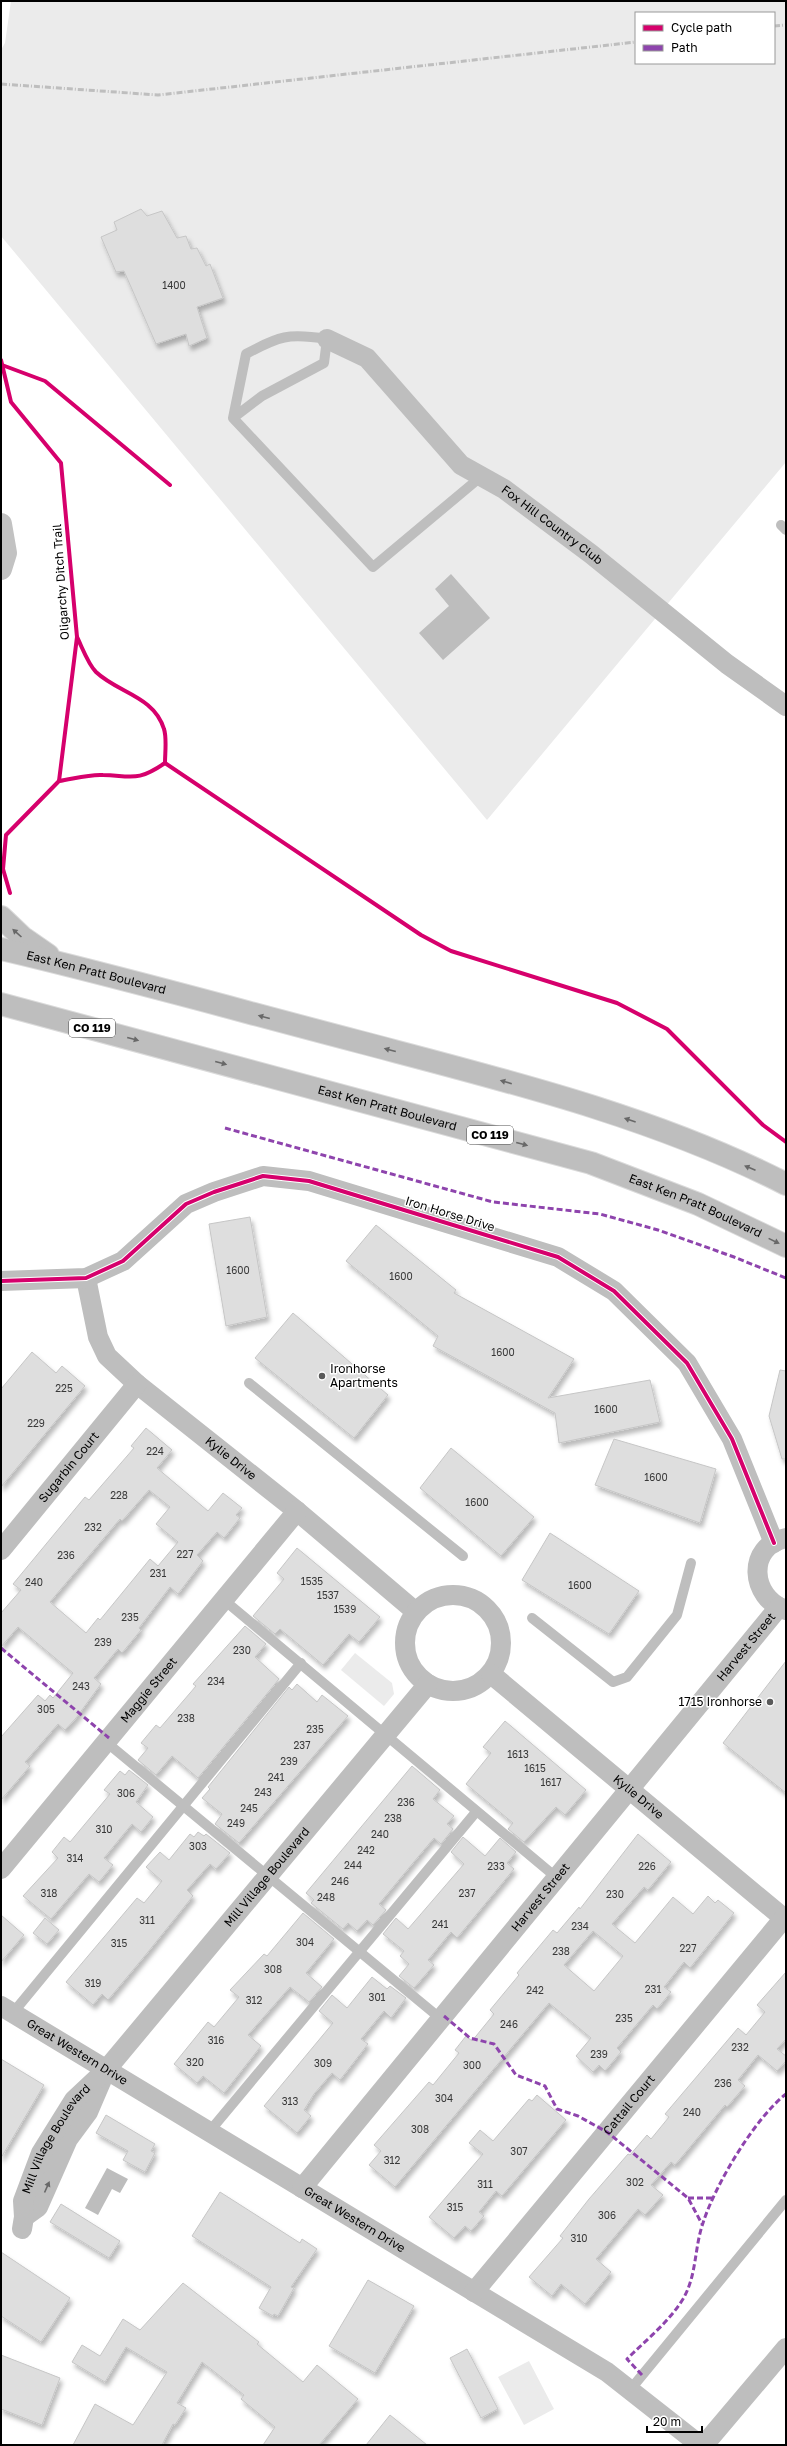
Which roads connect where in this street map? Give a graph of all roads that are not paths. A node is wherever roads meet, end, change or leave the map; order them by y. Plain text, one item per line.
1 (327, 339) junction
2 (233, 418) junction
3 (483, 476) junction
4 (1, 524) edge
5 (1, 569) edge
6 (786, 706) edge
7 (1, 917) edge
8 (1, 948) edge
9 (58, 963) junction
10 (1, 1004) edge
11 (1, 1016) edge
12 (45, 1016) junction
13 (786, 1184) edge
14 (786, 1246) edge
15 (86, 1278) junction
16 (1, 1281) edge
17 (249, 1383) dead end
18 (137, 1384) junction
19 (297, 1510) junction
20 (780, 1540) edge
21 (1, 1550) edge
22 (463, 1556) dead end
23 (691, 1563) dead end
24 (224, 1600) junction
25 (782, 1609) edge
26 (416, 1612) junction
27 (532, 1618) dead end
28 (301, 1663) junction
29 (491, 1674) junction
30 (428, 1684) junction
31 (387, 1734) junction
32 (106, 1742) junction
33 (627, 1790) junction
34 (183, 1805) junction
35 (476, 1812) junction
36 (1, 1869) edge
37 (268, 1876) junction
38 (557, 1878) junction
39 (785, 1919) edge
40 (359, 1952) junction
41 (7, 2010) edge
42 (441, 2019) junction
43 (106, 2070) junction
44 (209, 2132) junction
45 (302, 2188) junction
46 (786, 2200) edge
47 (23, 2223) dead end
48 (474, 2292) junction
49 (786, 2348) edge
50 (630, 2390) junction
51 (700, 2445) edge
52 (704, 2445) edge

1 - 2 lane
1 - 2 lane
1 - 3 street, Fox Hill Country Club
2 - 3 lane
3 - 6 street, Fox Hill Country Club
4 - 5 main road
9 -> 7 highway
8 - 9 highway, East Ken Pratt Boulevard
13 -> 9 highway, East Ken Pratt Boulevard
10 - 12 highway, East Ken Pratt Boulevard / CO 119
11 - 12 highway
12 -> 14 highway, East Ken Pratt Boulevard / CO 119
15 - 16 street, Iron Horse Drive
15 - 18 street, Kylie Drive
15 - 20 street, Iron Horse Drive
17 - 22 lane
18 - 19 street, Kylie Drive
18 - 21 street, Sugarbin Court
19 - 24 street, Maggie Street
19 - 26 street, Kylie Drive
20 - 25 street
23 - 27 lane
24 - 28 lane
24 - 32 street, Maggie Street
25 - 33 street, Harvest Street
26 - 29 street
26 - 30 street
28 - 31 lane
28 - 34 lane
29 - 30 street
29 - 33 street, Kylie Drive
30 - 31 street, Mill Village Boulevard
31 - 35 lane
31 - 37 street, Mill Village Boulevard
32 - 34 lane
32 - 36 street, Maggie Street
33 - 38 street, Harvest Street
33 - 39 street, Kylie Drive
34 - 37 lane
34 - 41 lane
35 - 38 lane
35 - 40 lane
37 - 40 lane
37 - 43 street, Mill Village Boulevard
38 - 42 street, Harvest Street
39 - 48 street, Cattail Court
40 - 42 lane
40 - 44 lane
41 - 43 street, Great Western Drive
42 - 45 street, Harvest Street
43 - 44 street, Great Western Drive
43 - 47 street, Mill Village Boulevard
44 - 45 street, Great Western Drive
45 - 48 street, Great Western Drive
46 - 50 lane
48 - 50 street, Great Western Drive
49 - 52 street
50 - 51 street, Great Western Drive

